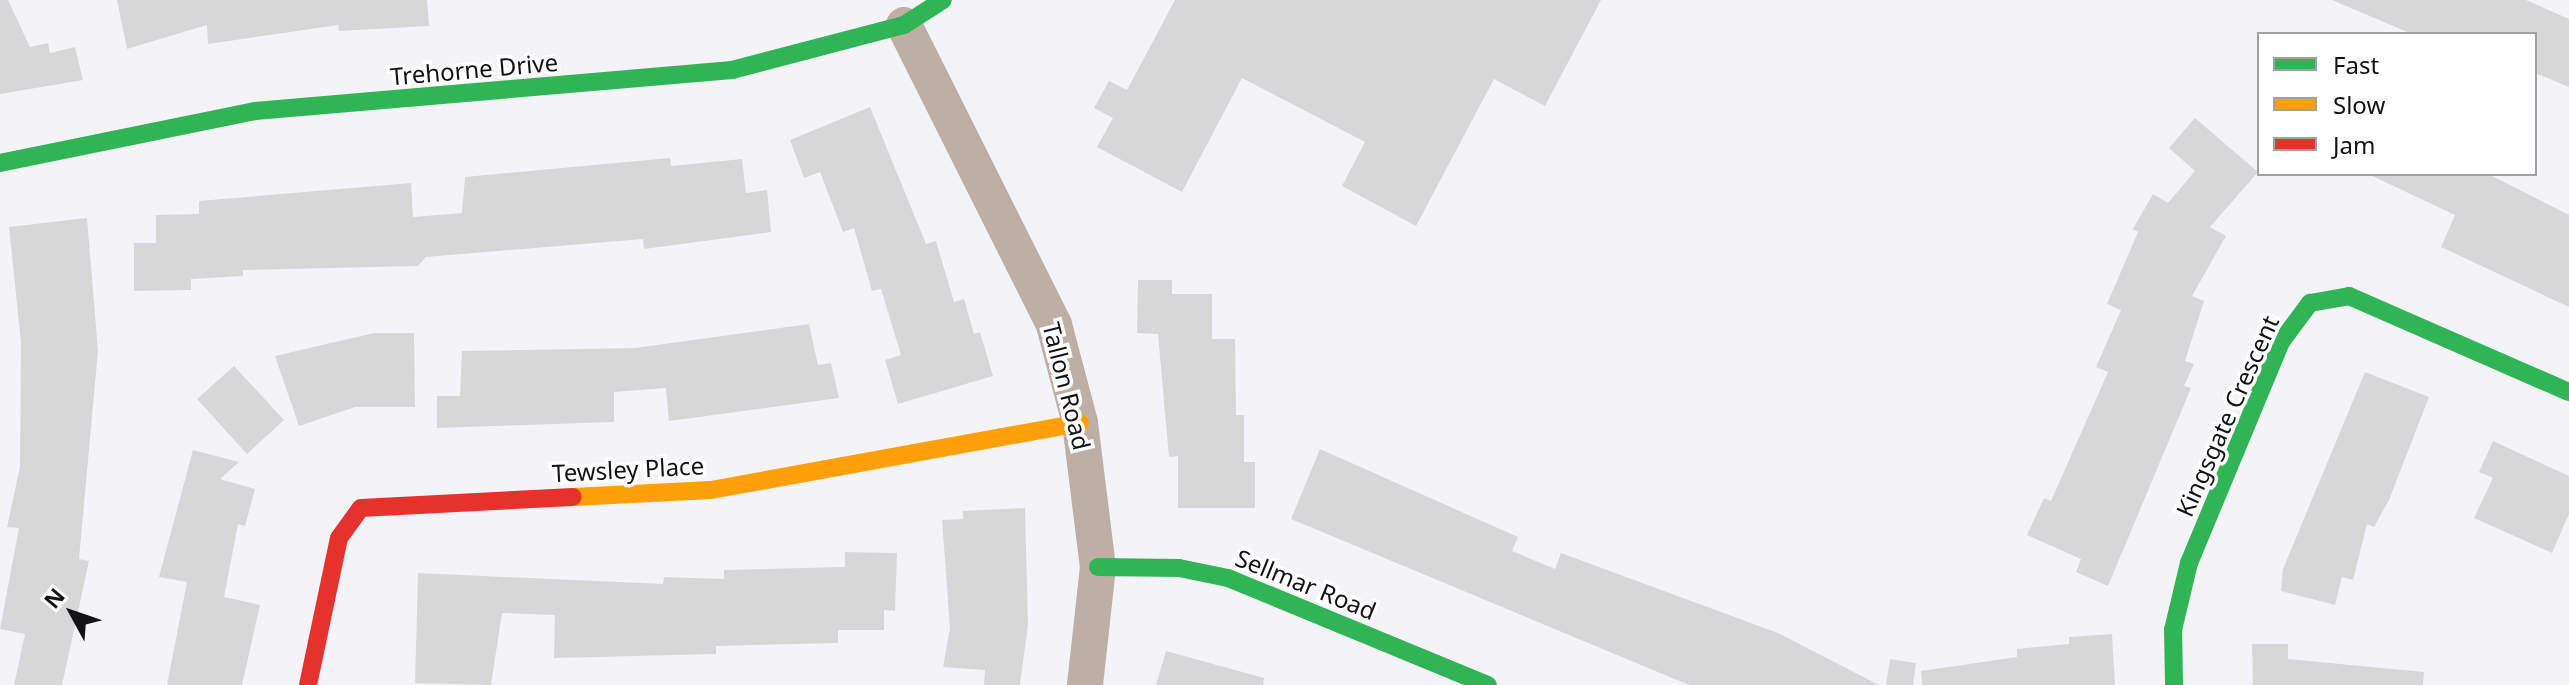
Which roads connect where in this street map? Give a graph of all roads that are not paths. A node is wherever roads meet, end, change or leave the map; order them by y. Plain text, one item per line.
1 (943, 0) edge
2 (904, 25) junction
3 (0, 163) edge
4 (2569, 392) edge
5 (1080, 423) junction
6 (1098, 567) junction
7 (308, 685) edge
8 (1085, 685) edge
9 (1488, 685) edge
10 (2174, 685) edge

1 - 2 street, Trehorne Drive
2 - 3 street, Trehorne Drive
2 - 5 street, Tallon Road
4 - 10 street, Kingsgate Crescent
5 - 6 street, Tallon Road
5 - 7 street, Tewsley Place
6 - 8 street, Tallon Road
6 - 9 street, Sellmar Road

